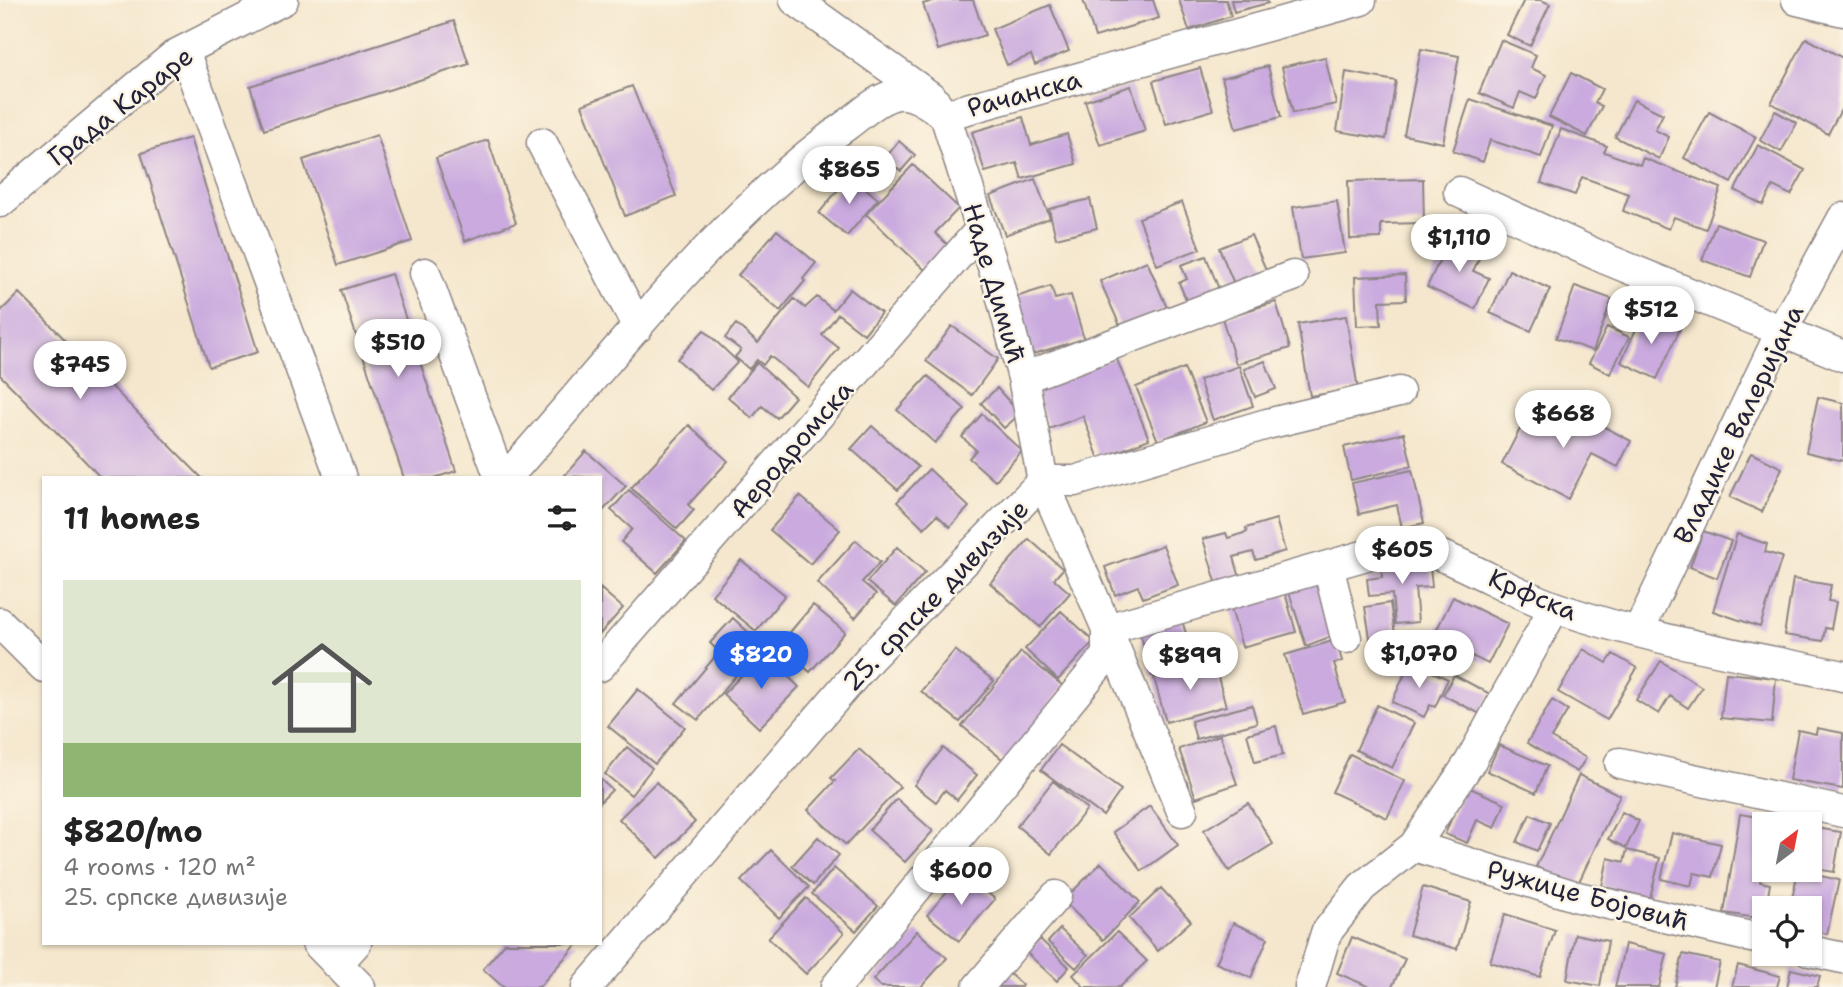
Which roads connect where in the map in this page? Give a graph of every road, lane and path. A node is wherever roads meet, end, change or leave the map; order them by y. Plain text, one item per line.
1 (284, 0) edge
2 (795, 0) edge
3 (1362, 0) edge
4 (1797, 0) edge
5 (1843, 11) edge
6 (184, 51) junction
7 (945, 115) junction
8 (542, 144) dead end
9 (1459, 192) dead end
10 (0, 202) edge
11 (1843, 218) edge
12 (980, 229) junction
13 (425, 273) dead end
14 (1293, 276) dead end
15 (638, 327) junction
16 (1780, 332) junction
17 (1843, 356) edge
18 (1023, 378) junction
19 (1399, 392) dead end
20 (340, 476) edge
21 (499, 476) edge
22 (508, 476) edge
23 (1043, 481) junction
24 (1328, 566) junction
25 (1555, 608) junction
26 (0, 623) edge
27 (1638, 632) junction
28 (1346, 638) dead end
29 (1107, 642) junction
30 (602, 664) edge
31 (42, 665) edge
32 (1843, 676) edge
33 (1620, 763) dead end
34 (1182, 811) dead end
35 (1843, 812) edge
36 (1414, 846) junction
37 (1056, 896) dead end
38 (1752, 937) edge
39 (322, 945) edge
40 (347, 954) edge
41 (1822, 954) edge
42 (1843, 958) edge
43 (360, 987) edge
44 (587, 987) edge
45 (836, 987) edge
46 (978, 987) edge
47 (1310, 987) edge

1 - 6 street, Града Караре
2 - 7 street, Наде Димић
3 - 7 street, Рачанска
4 - 5 street
6 - 10 street, Града Караре
6 - 20 street
7 - 12 street, Наде Димић
7 - 15 street, Рачанска
8 - 15 street
9 - 16 street
11 - 16 street, Владике Валеријана
12 - 18 street, Наде Димић
12 - 30 street, Аеродромска
13 - 21 street
14 - 18 street
15 - 22 street, Рачанска
16 - 17 street
16 - 27 street, Владике Валеријана
18 - 23 street, Наде Димић
19 - 23 street, 25. српске дивизије
23 - 29 street, Наде Димић
23 - 44 street, 25. српске дивизије
24 - 25 street, Крфска
24 - 28 street
24 - 29 street, Крфска
25 - 27 street, Крфска
25 - 36 street
26 - 31 street
27 - 32 street, Крфска
29 - 34 street, Наде Димић
29 - 45 street
33 - 35 street
36 - 38 street, Ружице Бојовић
36 - 47 street
37 - 46 street
39 - 40 street
40 - 43 street
41 - 42 street

